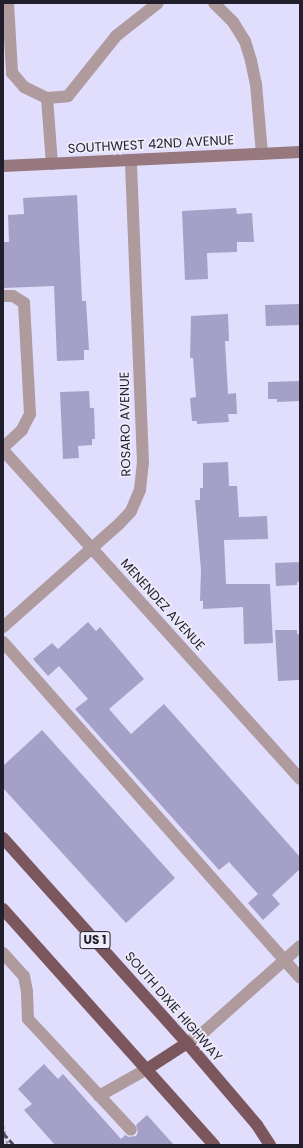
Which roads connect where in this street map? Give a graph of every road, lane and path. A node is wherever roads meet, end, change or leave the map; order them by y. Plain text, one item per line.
1 (8, 3) edge
2 (158, 3) edge
3 (214, 3) edge
4 (47, 98) junction
5 (300, 152) edge
6 (262, 154) junction
7 (131, 160) junction
8 (52, 164) junction
9 (3, 166) edge
10 (3, 296) edge
11 (3, 449) edge
12 (92, 548) junction
13 (3, 628) edge
14 (3, 642) edge
15 (300, 779) edge
16 (3, 838) edge
17 (3, 909) edge
18 (300, 946) edge
19 (3, 953) edge
20 (283, 960) junction
21 (300, 978) edge
22 (188, 1043) junction
23 (147, 1069) junction
24 (99, 1096) junction
25 (3, 1126) edge
26 (131, 1130) dead end
27 (8, 1145) edge
28 (214, 1145) edge
29 (270, 1145) edge

1 - 4 street
2 - 4 street
3 - 6 street
4 - 8 street
5 - 6 main road, SOUTHWEST 42ND AVENUE
6 - 7 main road, SOUTHWEST 42ND AVENUE
7 - 8 main road, SOUTHWEST 42ND AVENUE
7 - 12 street, ROSARO AVENUE
8 - 9 main road, SOUTHWEST 42ND AVENUE
10 - 11 street
11 - 12 street, MENENDEZ AVENUE
12 - 13 street, ROSARO AVENUE
12 - 15 street, MENENDEZ AVENUE
14 - 20 street
16 - 22 highway, SOUTH DIXIE HIGHWAY / US 1
17 - 23 highway
18 - 20 street
19 - 24 street
20 - 21 street
20 - 22 street
22 - 23 highway
22 - 29 highway, SOUTH DIXIE HIGHWAY / US 1
23 - 24 street
23 - 28 highway
24 - 26 street
25 - 27 path

